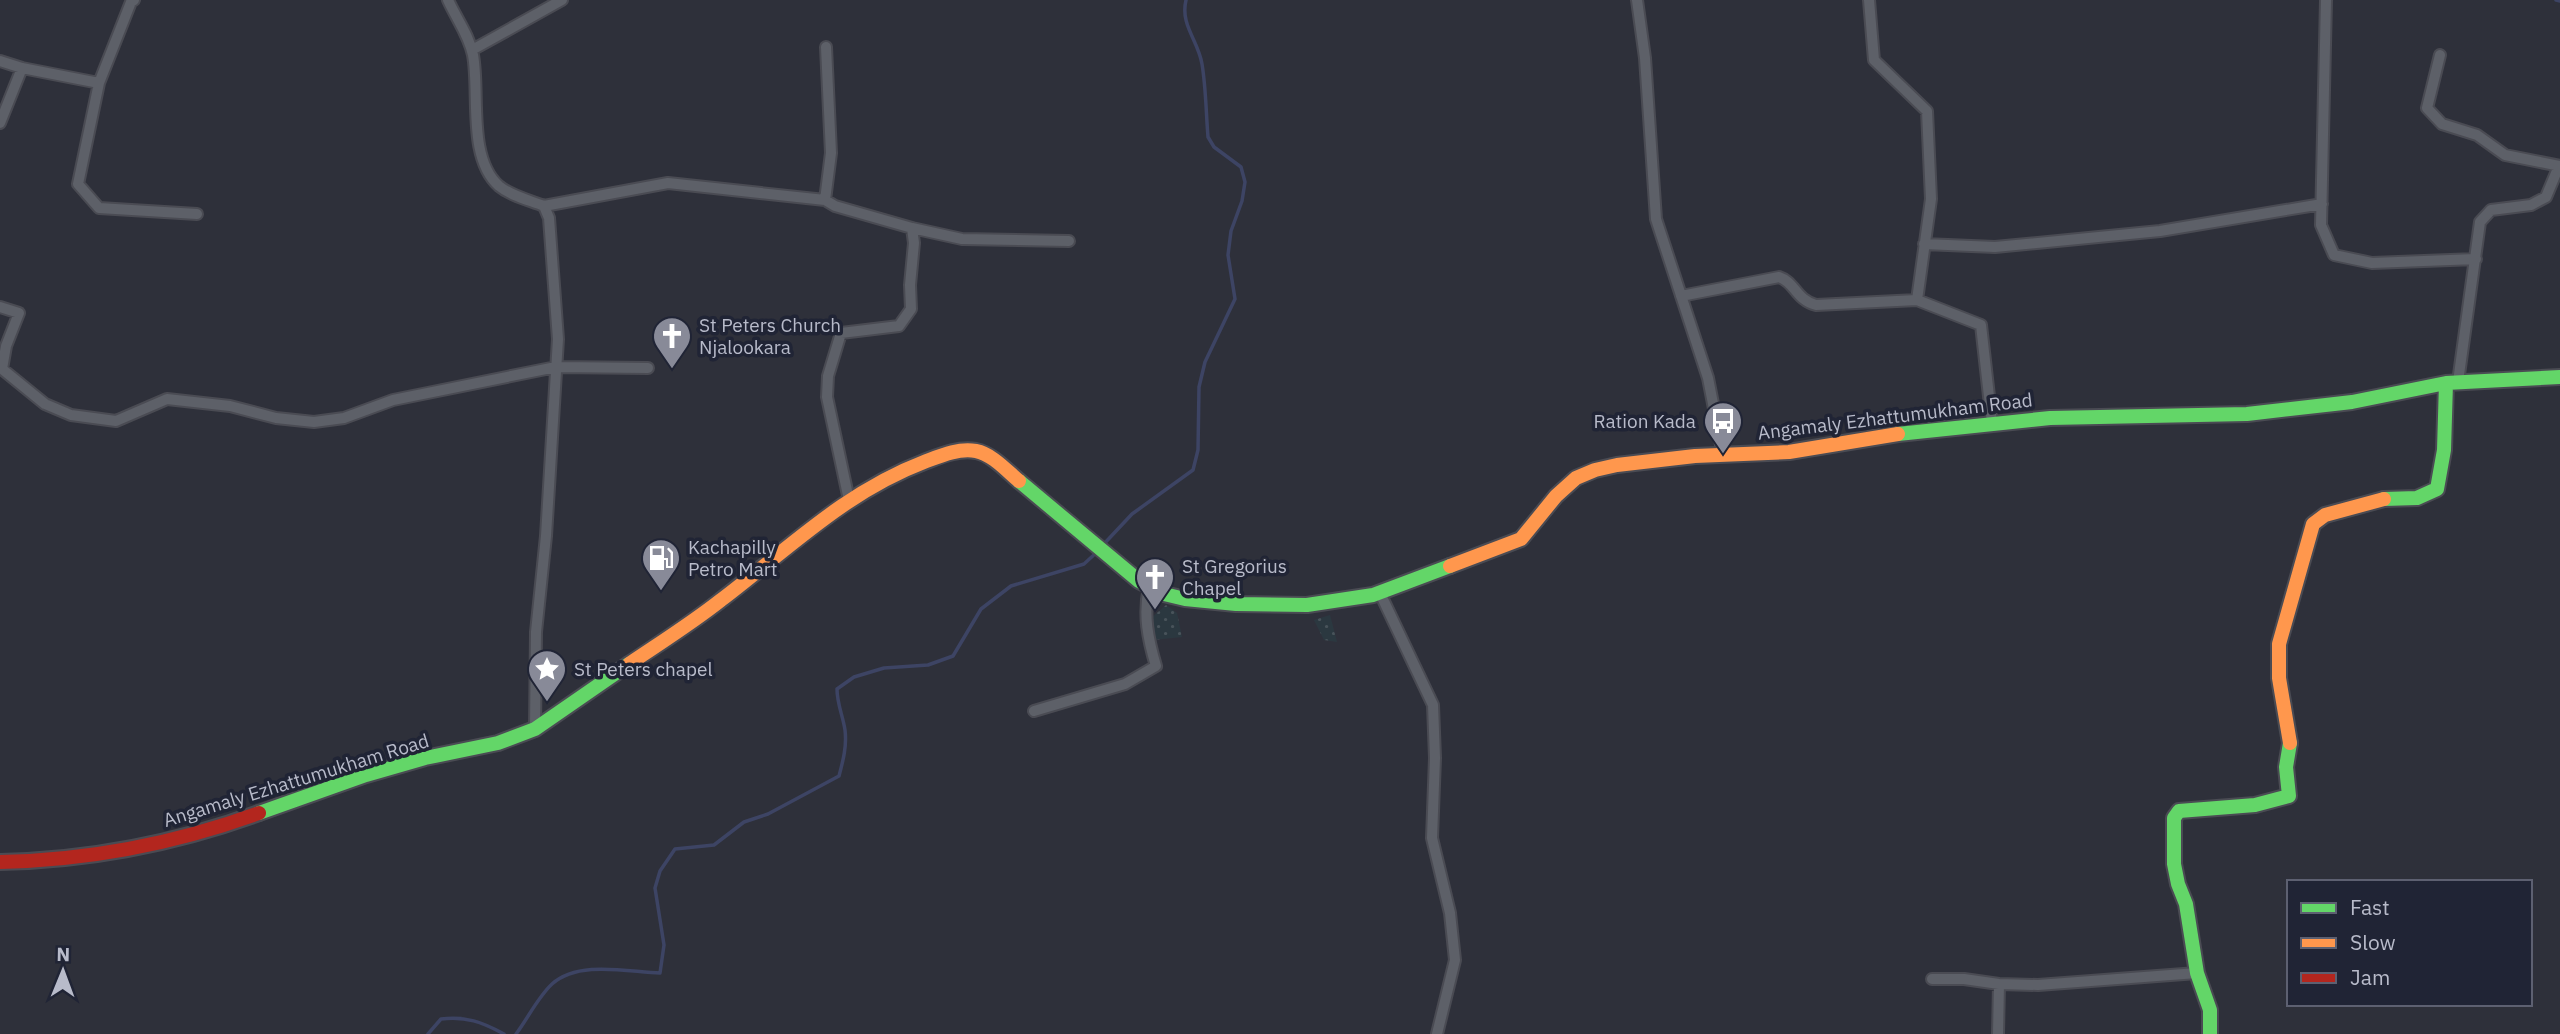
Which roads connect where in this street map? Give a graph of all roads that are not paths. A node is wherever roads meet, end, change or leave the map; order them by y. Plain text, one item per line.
1 (134, 0) edge
2 (448, 0) edge
3 (562, 0) edge
4 (1637, 0) edge
5 (1869, 0) edge
6 (2326, 0) edge
7 (826, 47) dead end
8 (472, 50) junction
9 (2440, 55) dead end
10 (0, 61) edge
11 (22, 68) junction
12 (99, 83) junction
13 (0, 123) edge
14 (2559, 166) edge
15 (825, 200) junction
16 (2322, 204) junction
17 (544, 206) junction
18 (197, 214) dead end
19 (912, 228) junction
20 (1069, 241) dead end
21 (1924, 244) junction
22 (2476, 260) junction
23 (1681, 296) junction
24 (1917, 300) junction
25 (0, 307) edge
26 (556, 367) junction
27 (648, 368) dead end
28 (2560, 377) edge
29 (2452, 383) junction
30 (1992, 423) junction
31 (1723, 455) junction
32 (849, 500) junction
33 (1149, 587) junction
34 (1380, 593) junction
35 (1034, 711) dead end
36 (536, 729) junction
37 (0, 862) edge
38 (2197, 973) junction
39 (1932, 979) dead end
40 (1999, 984) junction
41 (1437, 1034) edge
42 (1998, 1034) edge
43 (2210, 1034) edge

1 - 12 street
2 - 8 street
3 - 8 street
4 - 23 street
5 - 21 street
6 - 16 street
7 - 15 street
8 - 17 street
9 - 14 street
10 - 11 street
11 - 12 street
11 - 13 street
12 - 18 street
14 - 22 street
15 - 17 street
15 - 19 street
16 - 21 street
16 - 22 street
17 - 26 street
19 - 20 street
19 - 32 street
21 - 24 street
22 - 29 street
23 - 24 street
23 - 31 street
24 - 30 street
25 - 26 street
26 - 27 street
26 - 36 street
28 - 29 street, Angamaly Ezhattumukham Road
29 - 30 street, Angamaly Ezhattumukham Road
29 - 38 street
30 - 31 street, Angamaly Ezhattumukham Road
31 - 34 street, Angamaly Ezhattumukham Road
32 - 33 street, Angamaly Ezhattumukham Road
32 - 36 street, Angamaly Ezhattumukham Road
33 - 34 street, Angamaly Ezhattumukham Road
33 - 35 street
34 - 41 street
36 - 37 street, Angamaly Ezhattumukham Road
38 - 40 street
38 - 43 street
39 - 40 street
40 - 42 street

